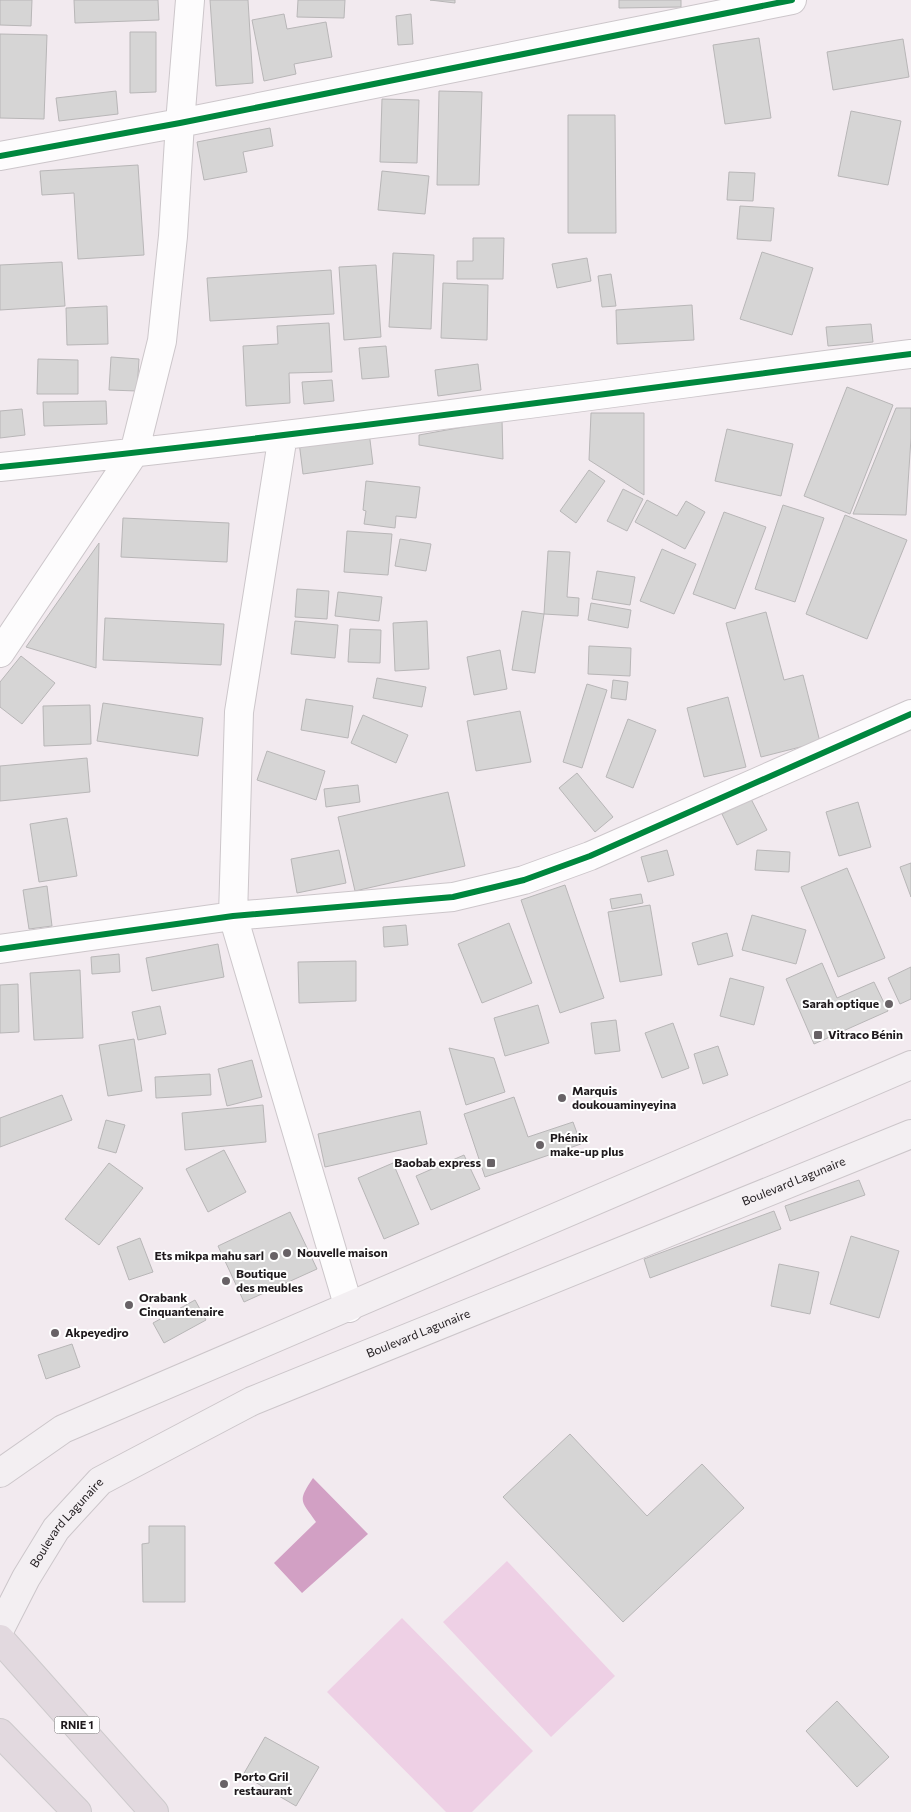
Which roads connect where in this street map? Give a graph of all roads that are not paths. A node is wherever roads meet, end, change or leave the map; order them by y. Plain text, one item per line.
1 (190, 0) edge
2 (792, 0) edge
3 (180, 123) junction
4 (0, 156) edge
5 (911, 354) edge
6 (283, 435) junction
7 (134, 453) junction
8 (0, 467) edge
9 (0, 653) edge
10 (911, 714) edge
11 (233, 916) junction
12 (0, 949) edge
13 (911, 1065) edge
14 (911, 1134) edge
15 (349, 1308) junction
16 (0, 1473) edge
17 (0, 1629) edge
18 (0, 1639) edge
19 (0, 1732) edge
20 (77, 1812) edge
21 (154, 1812) edge

1 - 3 street
2 - 3 street
3 - 4 street
3 - 7 street
5 - 6 street
6 - 7 street
6 - 11 street
7 - 8 street
7 - 9 street
10 - 11 street
11 - 12 street
11 - 15 street
13 - 15 main road
14 - 17 main road, Boulevard Lagunaire
15 - 16 main road
18 - 21 highway, RNIE 1
19 - 20 highway

